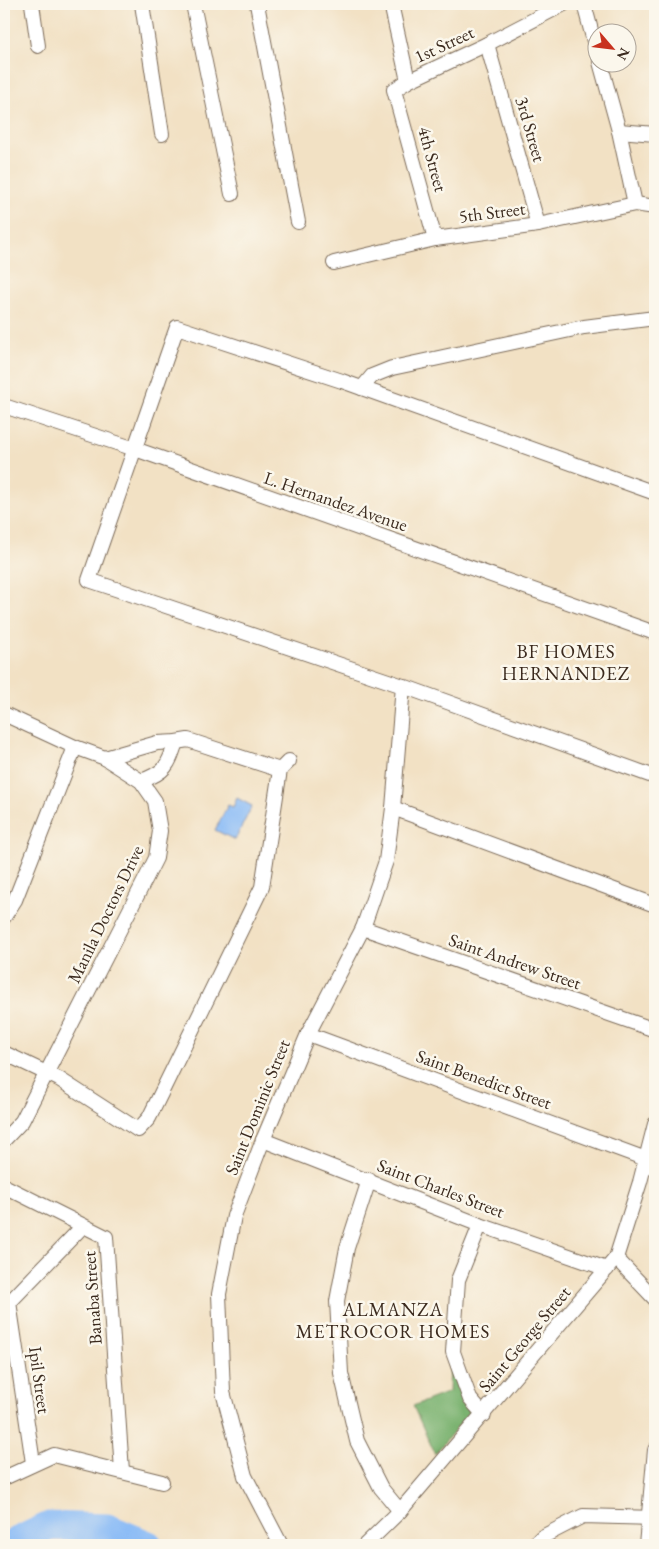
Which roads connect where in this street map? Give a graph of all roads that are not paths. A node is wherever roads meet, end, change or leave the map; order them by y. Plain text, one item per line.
1 (32, 4) edge
2 (142, 4) edge
3 (193, 4) edge
4 (257, 4) edge
5 (391, 4) edge
6 (564, 4) edge
7 (584, 4) edge
8 (589, 22) edge
9 (488, 44) junction
10 (38, 46) dead end
11 (603, 72) edge
12 (408, 81) junction
13 (394, 90) joint
14 (620, 131) junction
15 (162, 134) dead end
16 (655, 134) edge
17 (232, 194) dead end
18 (635, 204) junction
19 (655, 207) edge
20 (298, 222) dead end
21 (538, 225) junction
22 (434, 239) junction
23 (334, 263) dead end
24 (655, 318) edge
25 (362, 388) junction
26 (4, 406) edge
27 (135, 449) junction
28 (655, 493) edge
29 (655, 633) edge
30 (403, 686) junction
31 (4, 714) edge
32 (176, 742) junction
33 (75, 747) junction
34 (104, 758) junction
35 (655, 777) edge
36 (142, 781) junction
37 (393, 808) junction
38 (655, 905) edge
39 (4, 917) edge
40 (363, 928) junction
41 (655, 1030) edge
42 (308, 1034) junction
43 (4, 1053) edge
44 (48, 1073) junction
45 (655, 1124) edge
46 (4, 1140) edge
47 (263, 1140) junction
48 (646, 1159) junction
49 (370, 1180) junction
50 (4, 1186) edge
51 (480, 1225) junction
52 (83, 1226) junction
53 (611, 1263) junction
54 (655, 1299) edge
55 (6, 1305) edge
56 (484, 1415) junction
57 (655, 1450) edge
58 (33, 1463) junction
59 (122, 1471) junction
60 (4, 1478) edge
61 (162, 1482) dead end
62 (400, 1512) junction
63 (652, 1518) edge
64 (282, 1545) edge
65 (366, 1545) edge
66 (534, 1545) edge
67 (646, 1545) edge

1 - 10 street
2 - 15 street
3 - 17 street
4 - 20 street
5 - 12 street
6 - 9 street, 1st Street
7 - 8 street
9 - 12 street, 1st Street
9 - 21 street, 3rd Street
11 - 14 street
12 - 13 street, 1st Street
13 - 22 street, 4th Street
14 - 16 street
14 - 18 street
18 - 19 street, 5th Street
18 - 21 street, 5th Street
21 - 22 street, 5th Street
22 - 23 street, 5th Street
24 - 25 street
25 - 27 street
25 - 28 street
26 - 27 street, L. Hernandez Avenue
27 - 29 street, L. Hernandez Avenue
27 - 30 street
30 - 35 street
30 - 37 street, Saint Dominic Street
31 - 33 street, Manila Doctors Drive
32 - 34 street
32 - 36 street
32 - 44 street
33 - 34 street, Manila Doctors Drive
33 - 39 street
34 - 36 street, Manila Doctors Drive
36 - 44 street, Manila Doctors Drive
37 - 38 street
37 - 40 street, Saint Dominic Street
40 - 41 street, Saint Andrew Street
40 - 42 street, Saint Dominic Street
42 - 47 street, Saint Dominic Street
42 - 48 street, Saint Benedict Street
43 - 44 street
44 - 46 street, Manila Doctors Drive
45 - 48 street, Saint George Street
47 - 49 street, Saint Charles Street
47 - 64 street, Saint Dominic Street
48 - 53 street, Saint George Street
49 - 51 street, Saint Charles Street
49 - 62 street
50 - 52 street, Banaba Street
51 - 53 street, Saint Charles Street
51 - 56 street
52 - 55 street
52 - 59 street, Banaba Street
53 - 54 street
53 - 56 street, Saint George Street
55 - 58 street, Ipil Street
56 - 62 street, Saint George Street
57 - 63 street
58 - 59 street
58 - 60 street
59 - 61 street
62 - 65 street, Saint George Street
63 - 66 street
63 - 67 street

